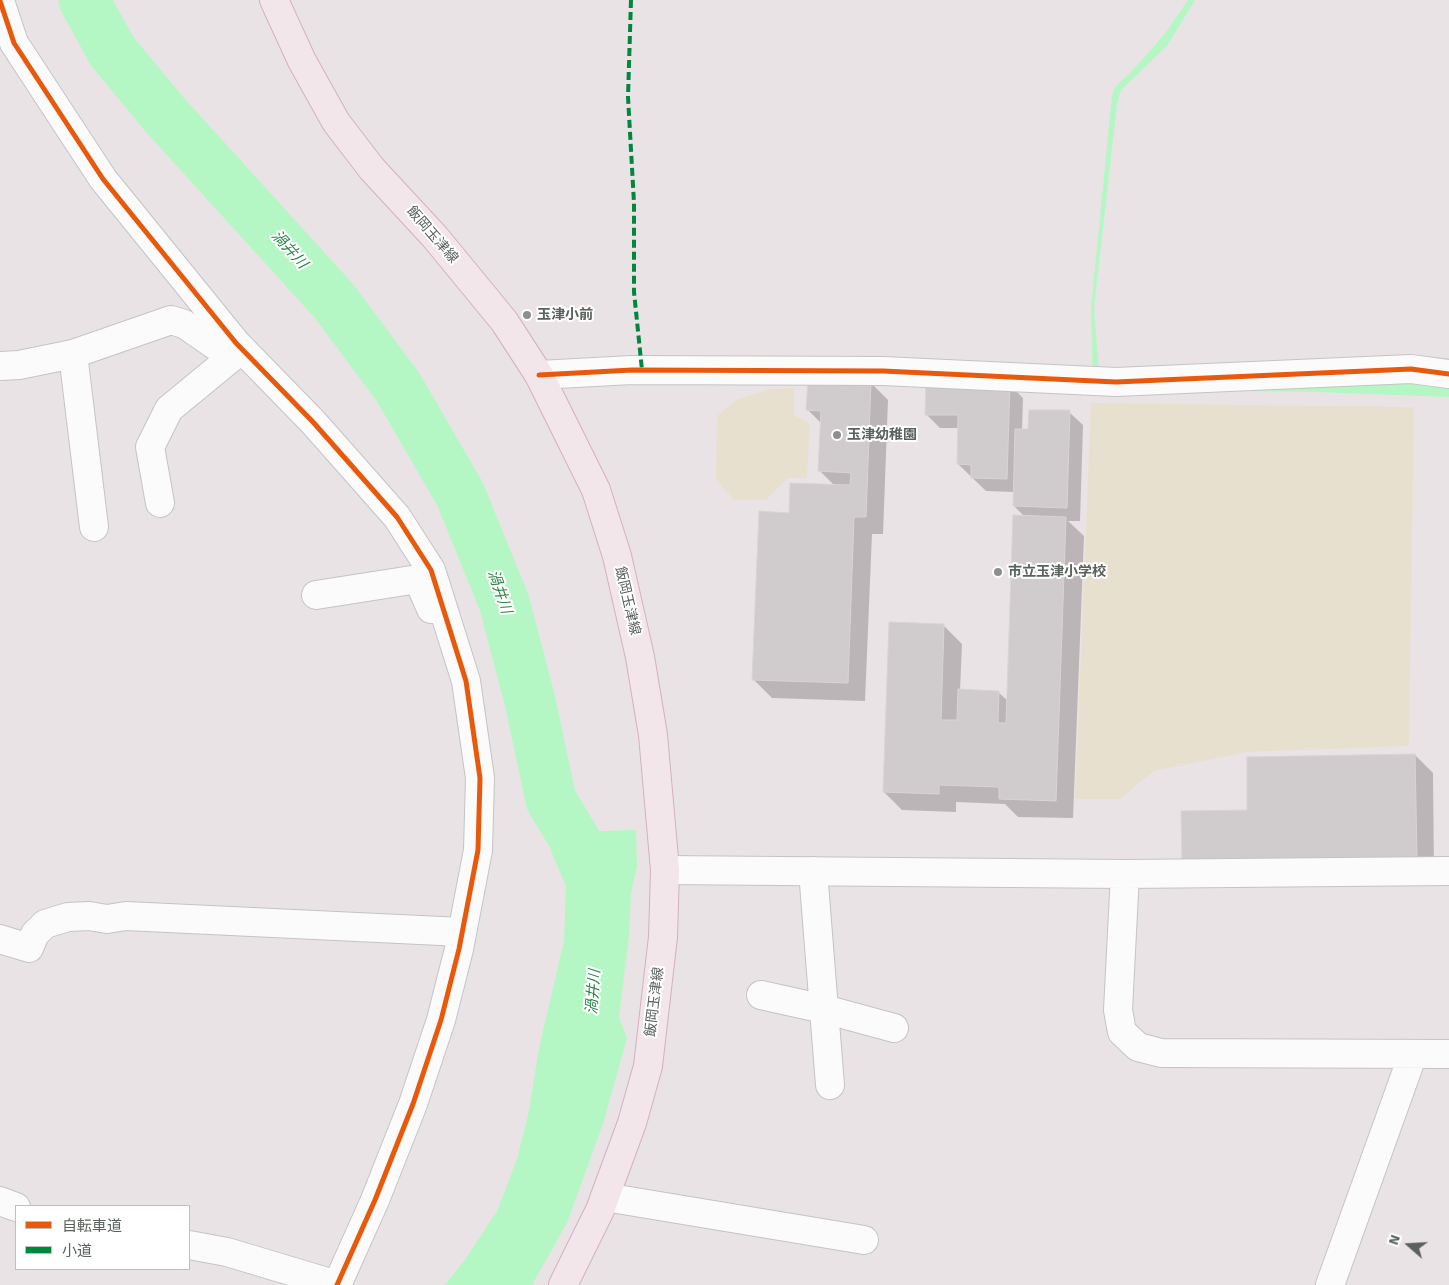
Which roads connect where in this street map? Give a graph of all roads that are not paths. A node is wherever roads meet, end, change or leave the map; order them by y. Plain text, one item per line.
1 (274, 0) edge
2 (2, 13) edge
3 (237, 353) junction
4 (72, 354) junction
5 (0, 366) edge
6 (1449, 374) edge
7 (540, 375) junction
8 (160, 503) dead end
9 (94, 528) dead end
10 (316, 595) dead end
11 (448, 619) junction
12 (666, 870) junction
13 (813, 871) junction
14 (1449, 871) edge
15 (1124, 874) junction
16 (462, 932) junction
17 (0, 939) edge
18 (762, 995) dead end
19 (824, 1009) junction
20 (894, 1028) dead end
21 (1413, 1054) junction
22 (1449, 1054) edge
23 (830, 1085) dead end
24 (605, 1197) junction
25 (0, 1200) edge
26 (15, 1207) edge
27 (864, 1240) dead end
28 (190, 1245) edge
29 (337, 1285) edge
30 (562, 1285) edge
31 (1330, 1285) edge

1 - 7 main road, 飯岡玉津線
2 - 3 street
3 - 4 street
3 - 8 street
3 - 11 street
4 - 5 street
4 - 9 street
6 - 7 street
7 - 12 main road, 飯岡玉津線
10 - 11 street
11 - 16 street
12 - 13 street
12 - 24 main road, 飯岡玉津線
13 - 15 street
13 - 19 street
14 - 15 street
15 - 21 street
16 - 17 street
16 - 29 street
18 - 19 street
19 - 20 street
19 - 23 street
21 - 22 street
21 - 31 street
24 - 27 street
24 - 30 main road, 飯岡玉津線
25 - 26 street
28 - 29 street

